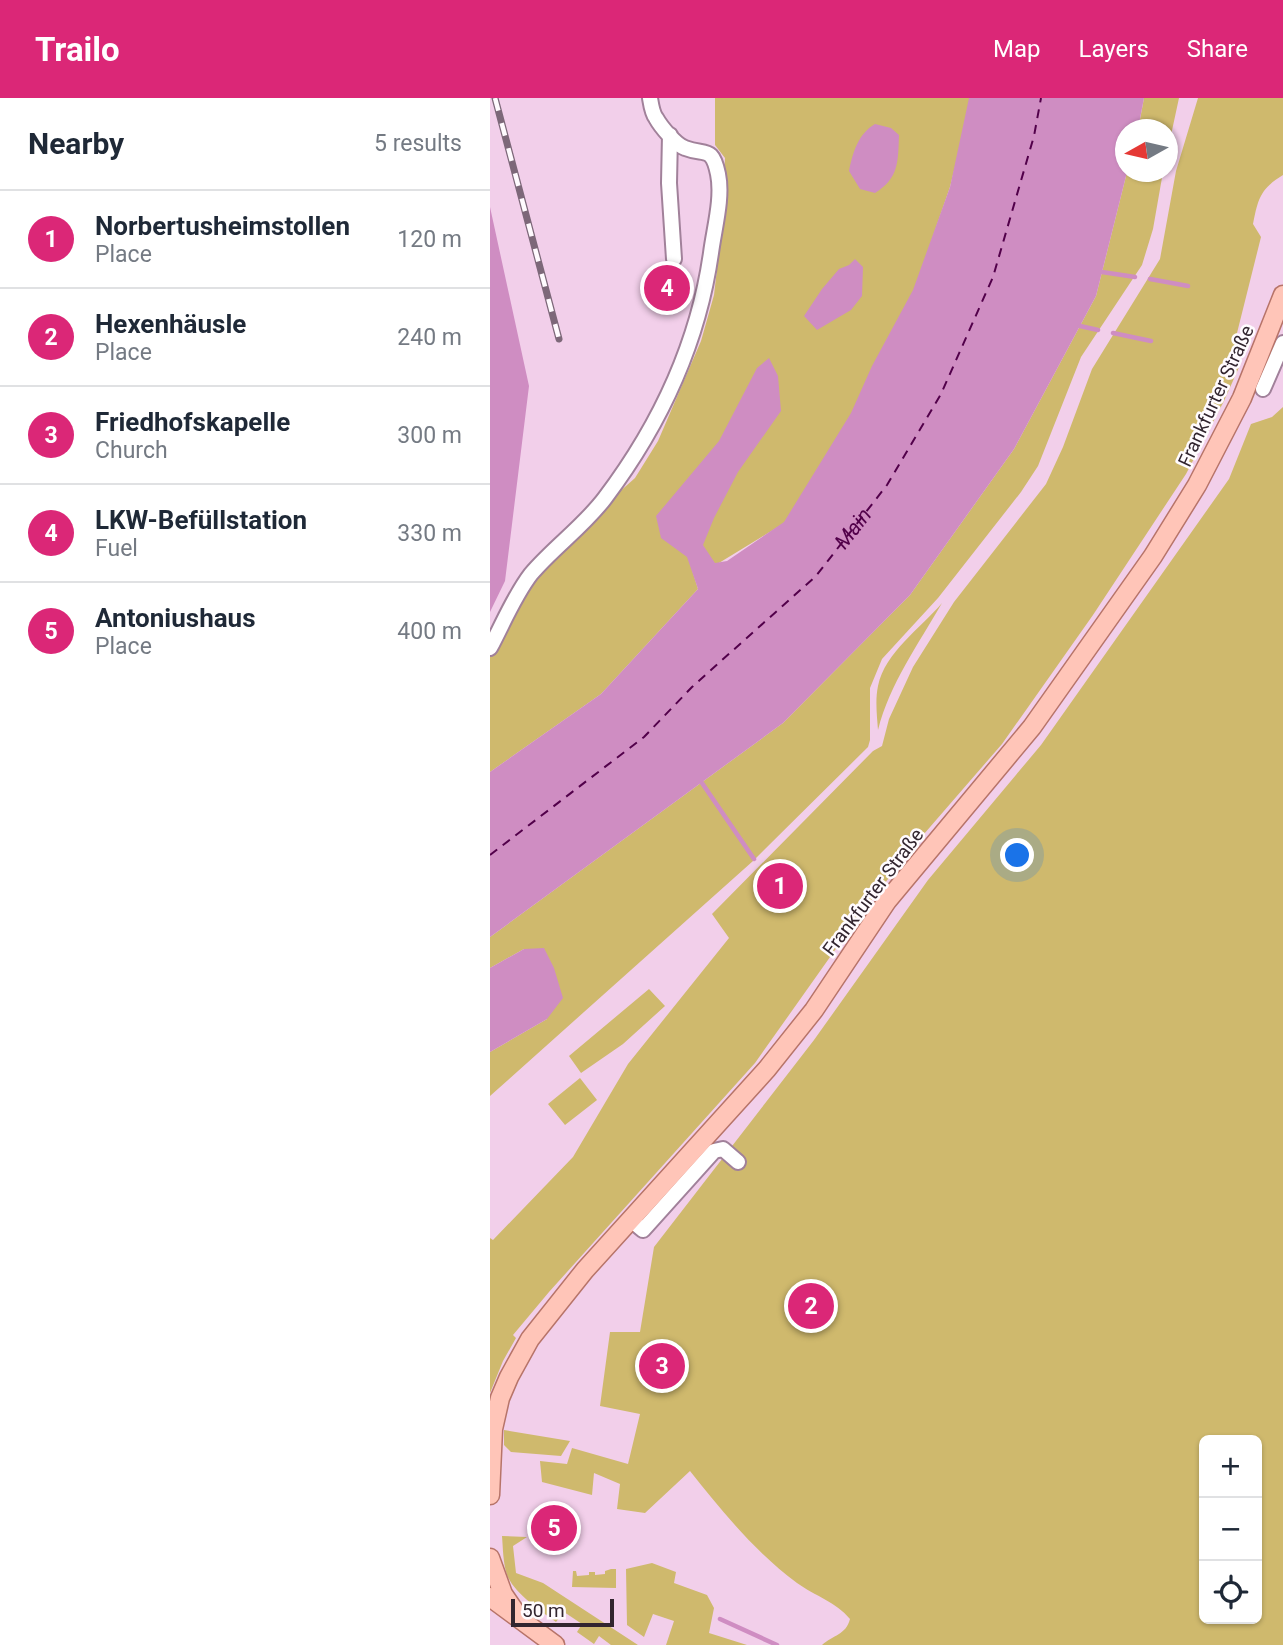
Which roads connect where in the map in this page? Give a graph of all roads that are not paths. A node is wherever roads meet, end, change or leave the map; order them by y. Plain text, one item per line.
1 (650, 98) edge
2 (670, 135) junction
3 (674, 259) dead end
4 (1283, 295) edge
5 (1280, 318) edge
6 (1283, 343) edge
7 (1263, 389) dead end
8 (490, 648) edge
9 (738, 1162) dead end
10 (631, 1220) junction
11 (490, 1495) edge
12 (490, 1558) edge
13 (490, 1597) edge
14 (490, 1613) edge
15 (528, 1626) junction
16 (555, 1645) edge

1 - 2 street
2 - 3 street
2 - 8 street
4 - 5 main road, Frankfurter Straße
5 - 10 main road, Frankfurter Straße
6 - 7 street
9 - 10 street
10 - 11 main road, Frankfurter Straße
12 - 15 main road
13 - 15 main road
14 - 15 main road
15 - 16 main road

